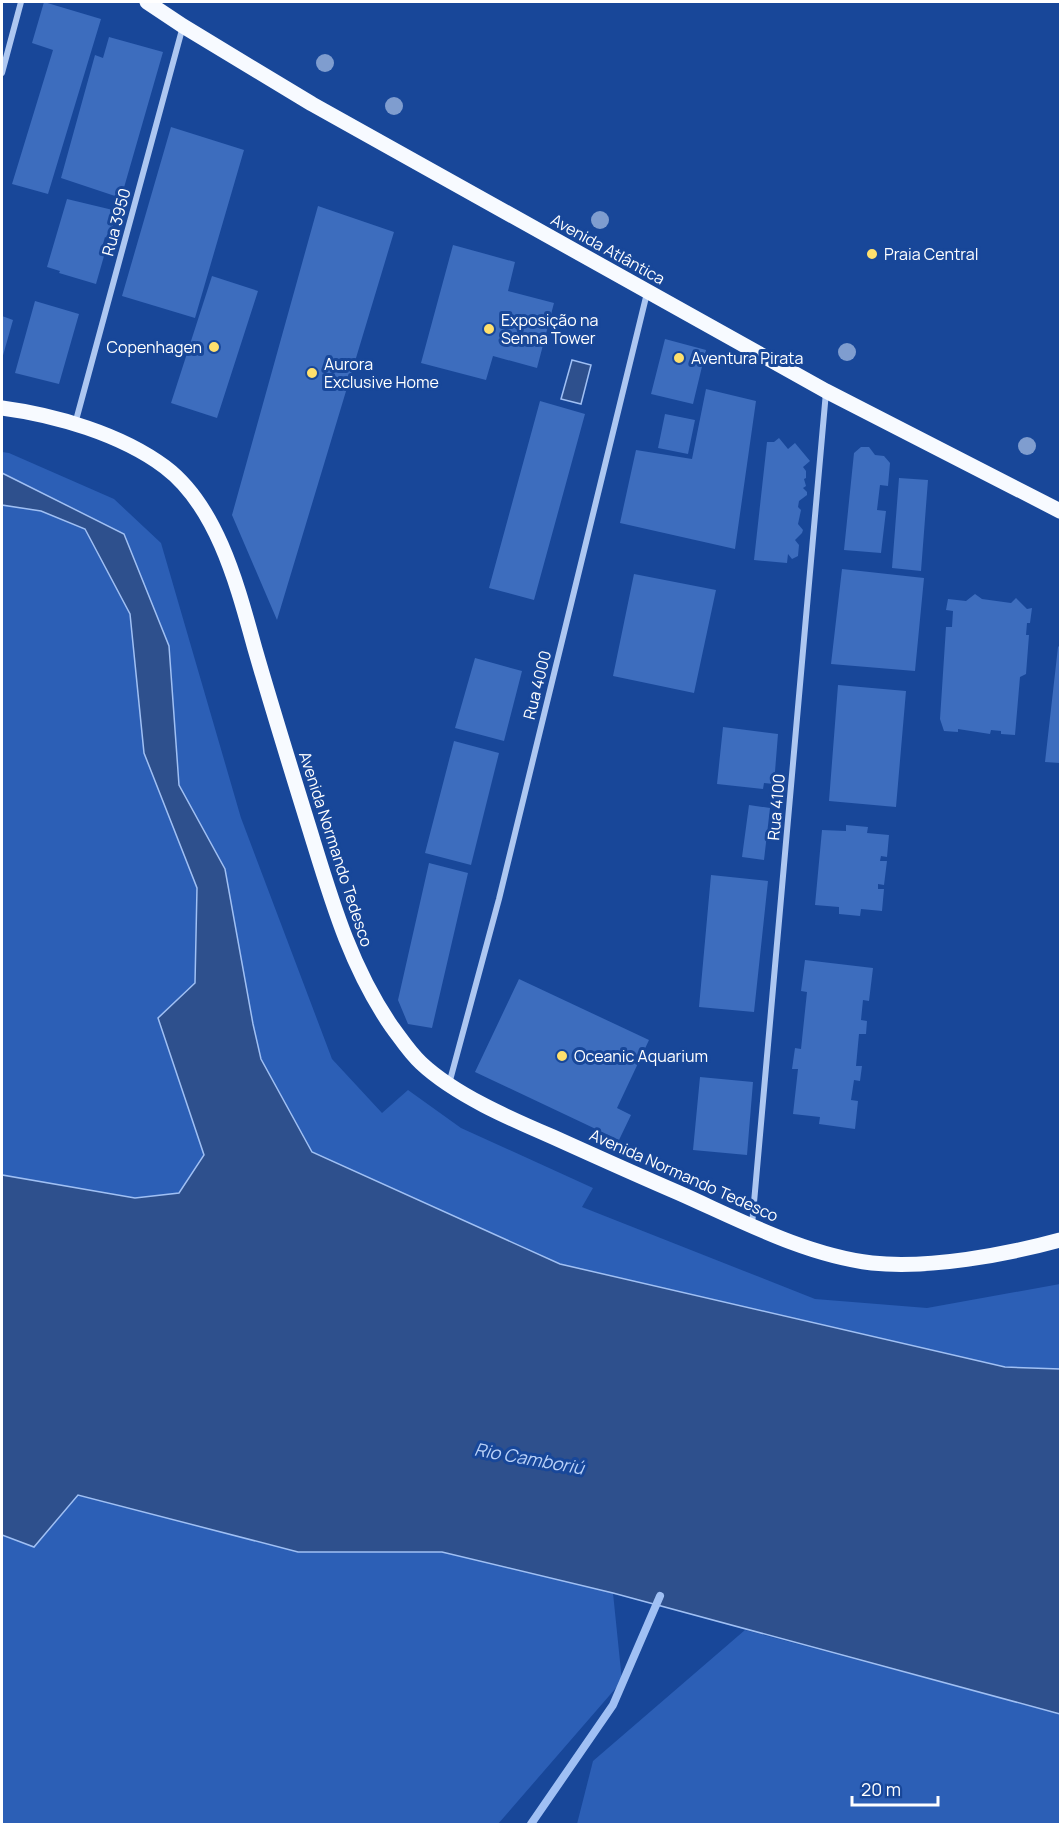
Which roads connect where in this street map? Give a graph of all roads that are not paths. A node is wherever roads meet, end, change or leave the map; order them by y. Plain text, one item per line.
1 (21, 2) edge
2 (147, 2) edge
3 (183, 26) junction
4 (2, 73) edge
5 (647, 291) junction
6 (826, 391) junction
7 (2, 408) edge
8 (74, 424) junction
9 (1060, 511) edge
10 (449, 1084) junction
11 (752, 1226) junction
12 (1060, 1239) edge

1 - 4 street
2 - 3 main road, Avenida Atlântica
3 - 5 main road, Avenida Atlântica
3 - 8 street, Rua 3950
5 - 6 main road, Avenida Atlântica
5 - 10 street, Rua 4000
6 - 9 main road, Avenida Atlântica
6 - 11 street, Rua 4100
7 - 8 main road, Avenida Normando Tedesco
8 - 10 main road, Avenida Normando Tedesco
10 - 11 main road, Avenida Normando Tedesco
11 - 12 main road, Avenida Normando Tedesco

